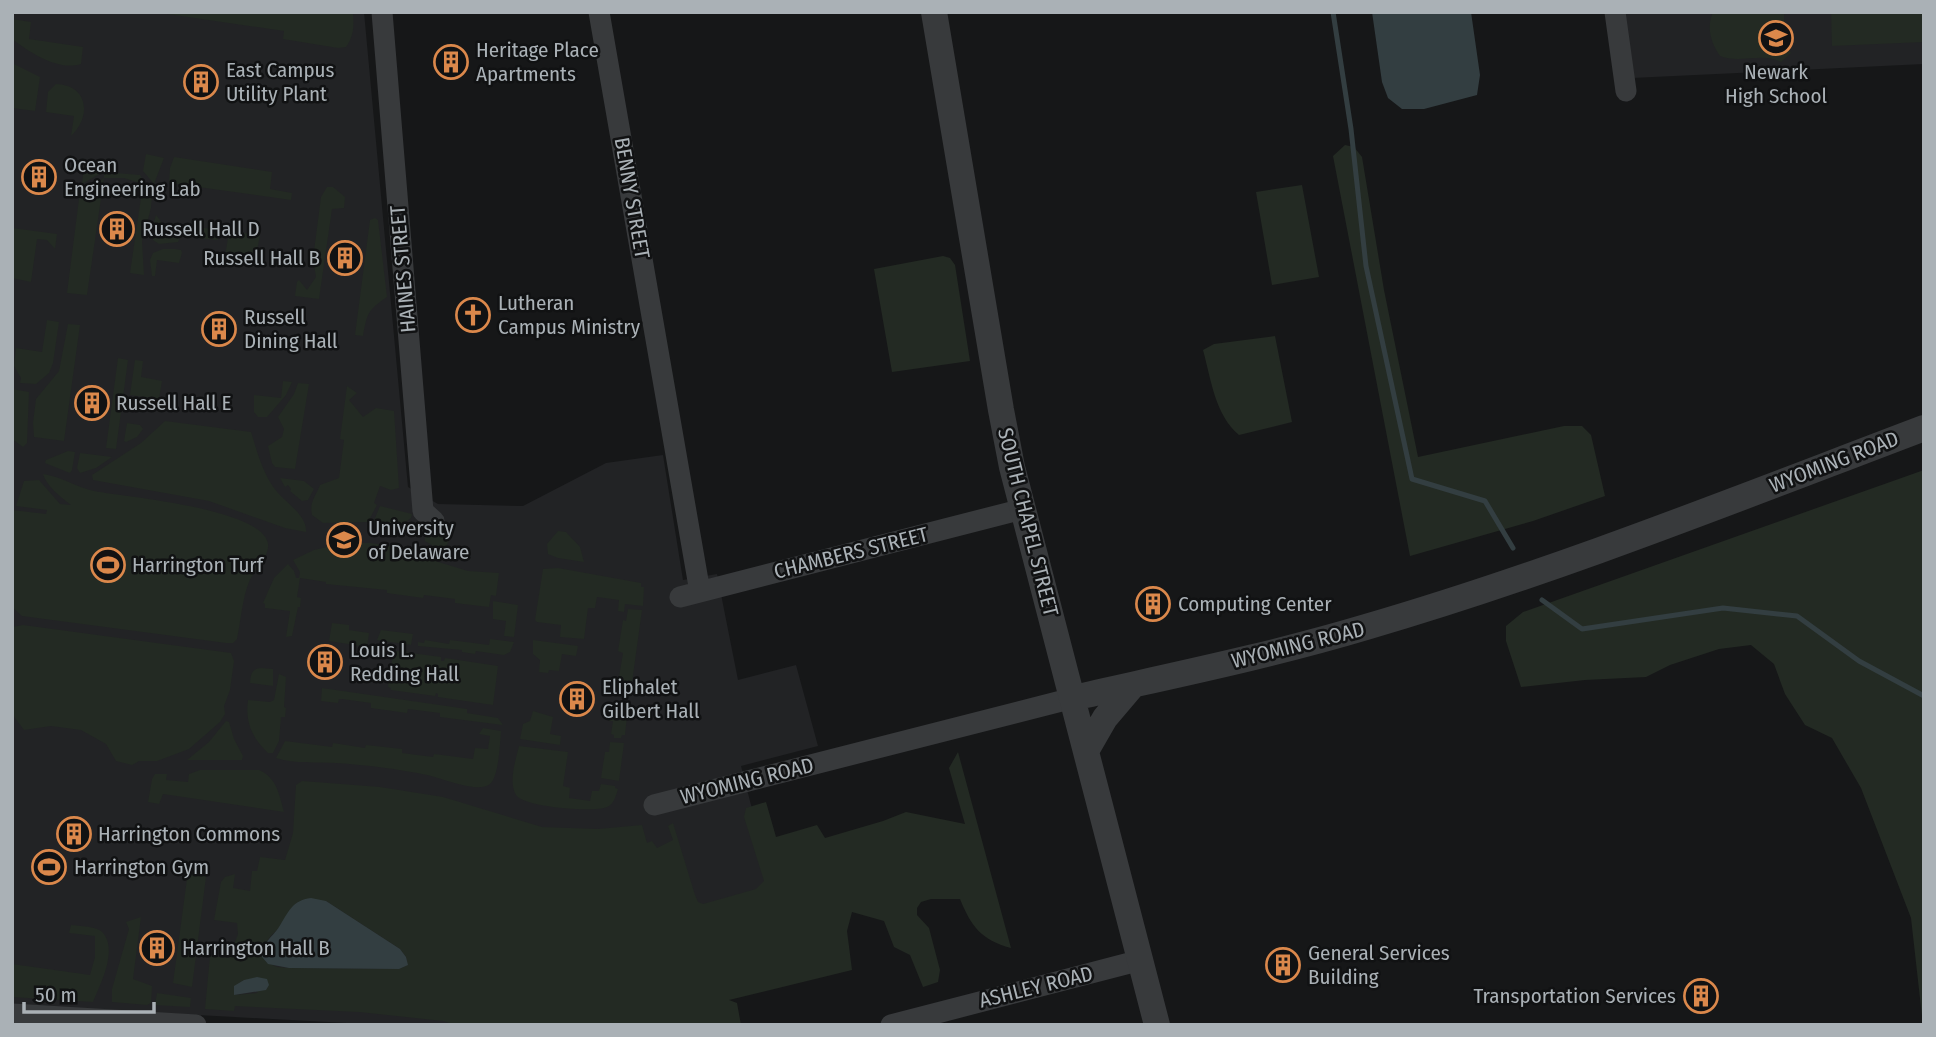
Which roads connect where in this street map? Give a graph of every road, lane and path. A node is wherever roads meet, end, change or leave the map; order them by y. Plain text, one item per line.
1 (382, 12) edge
2 (599, 12) edge
3 (934, 12) edge
4 (1615, 12) edge
5 (1626, 91) dead end
6 (1924, 428) edge
7 (1023, 509) junction
8 (434, 521) dead end
9 (690, 594) joint
10 (1133, 685) junction
11 (1073, 698) junction
12 (1086, 751) junction
13 (654, 805) dead end
14 (1141, 960) junction
15 (12, 1014) edge
16 (196, 1025) edge
17 (891, 1025) edge
18 (1157, 1025) edge

1 - 8 street, HAINES STREET
2 - 9 street, BENNY STREET
3 - 7 street, SOUTH CHAPEL STREET
4 - 5 street
6 - 10 street, WYOMING ROAD
7 - 9 street, CHAMBERS STREET
7 - 11 street, SOUTH CHAPEL STREET
10 - 11 street, WYOMING ROAD
10 - 12 street
11 - 12 street, SOUTH CHAPEL STREET
11 - 13 street, WYOMING ROAD
12 - 14 street, SOUTH CHAPEL STREET
14 - 17 street, ASHLEY ROAD
14 - 18 street, SOUTH CHAPEL STREET
15 - 16 street

